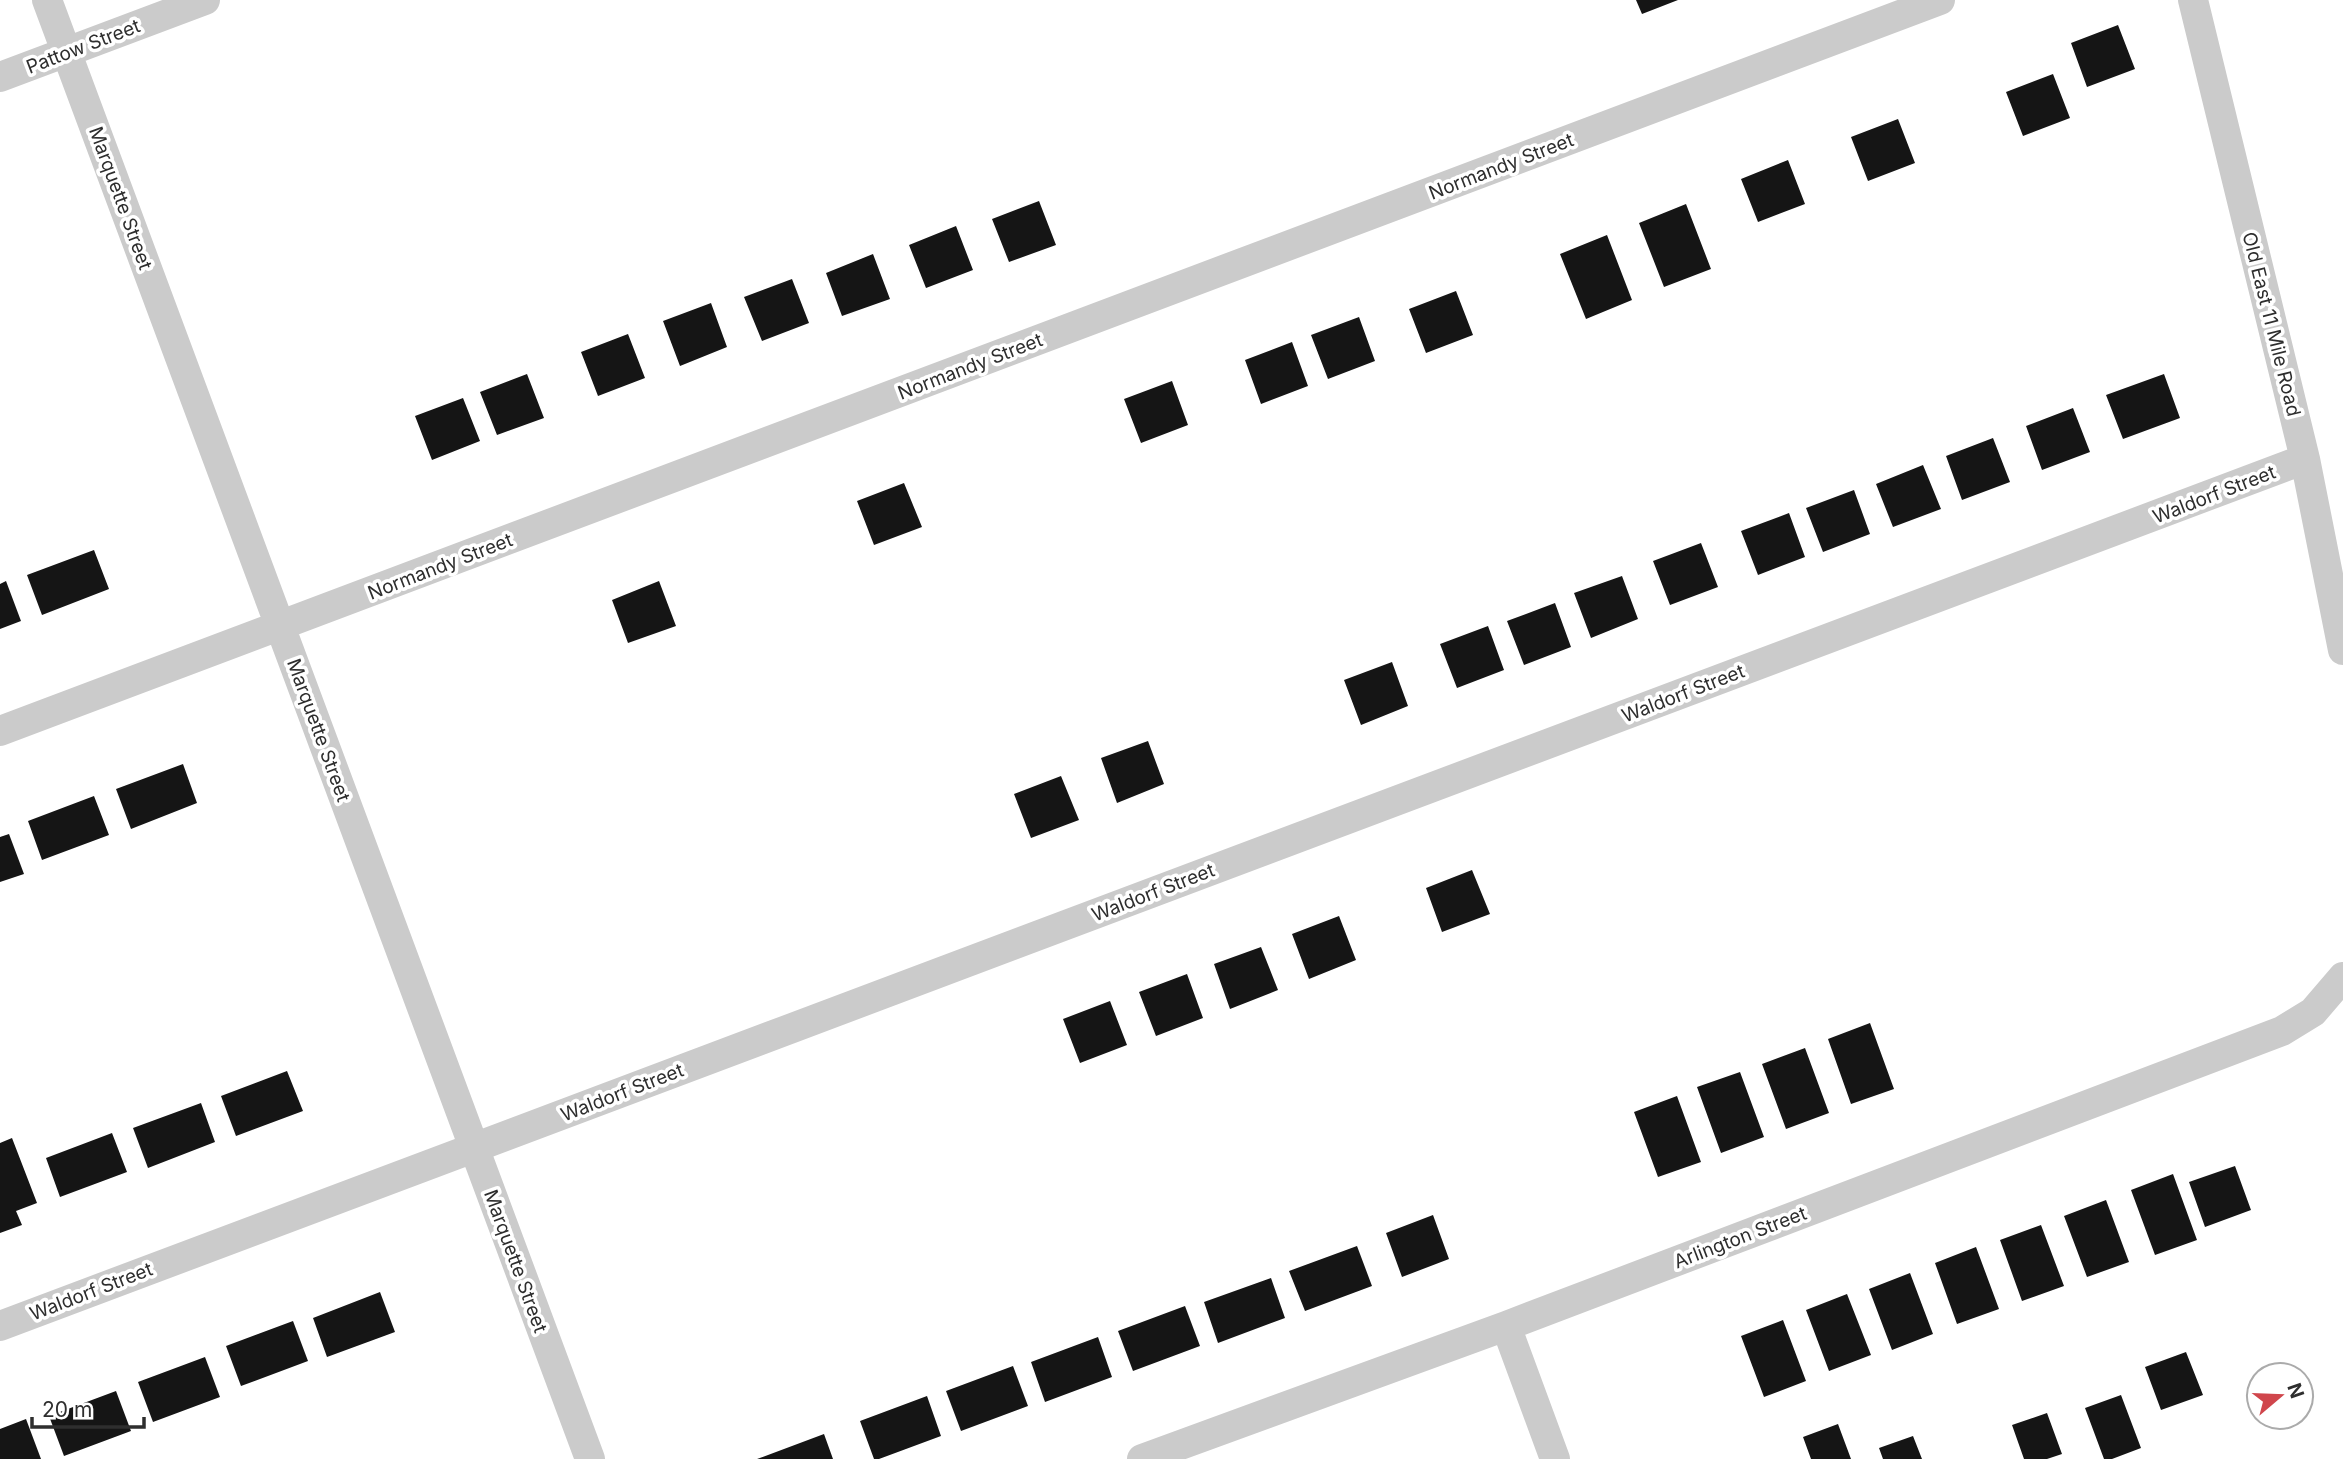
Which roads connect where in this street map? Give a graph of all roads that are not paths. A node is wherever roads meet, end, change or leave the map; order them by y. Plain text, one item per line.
1 (47, 0) edge
2 (205, 0) edge
3 (1940, 0) edge
4 (2193, 0) edge
5 (67, 52) junction
6 (0, 77) edge
7 (2305, 459) junction
8 (280, 626) junction
9 (2343, 650) edge
10 (0, 731) edge
11 (2336, 987) edge
12 (474, 1147) junction
13 (0, 1326) edge
14 (1506, 1326) junction
15 (590, 1459) edge
16 (1142, 1459) edge
17 (1555, 1459) edge

1 - 5 street, Marquette Street
2 - 5 street, Pattow Street
3 - 8 street, Normandy Street
4 - 7 street, Old East 11 Mile Road
5 - 6 street, Pattow Street
5 - 8 street, Marquette Street
7 - 9 street, Old East 11 Mile Road
7 - 12 street, Waldorf Street
8 - 10 street, Normandy Street
8 - 12 street, Marquette Street
11 - 14 street, Arlington Street
12 - 13 street, Waldorf Street
12 - 15 street, Marquette Street
14 - 16 street, Arlington Street
14 - 17 street

